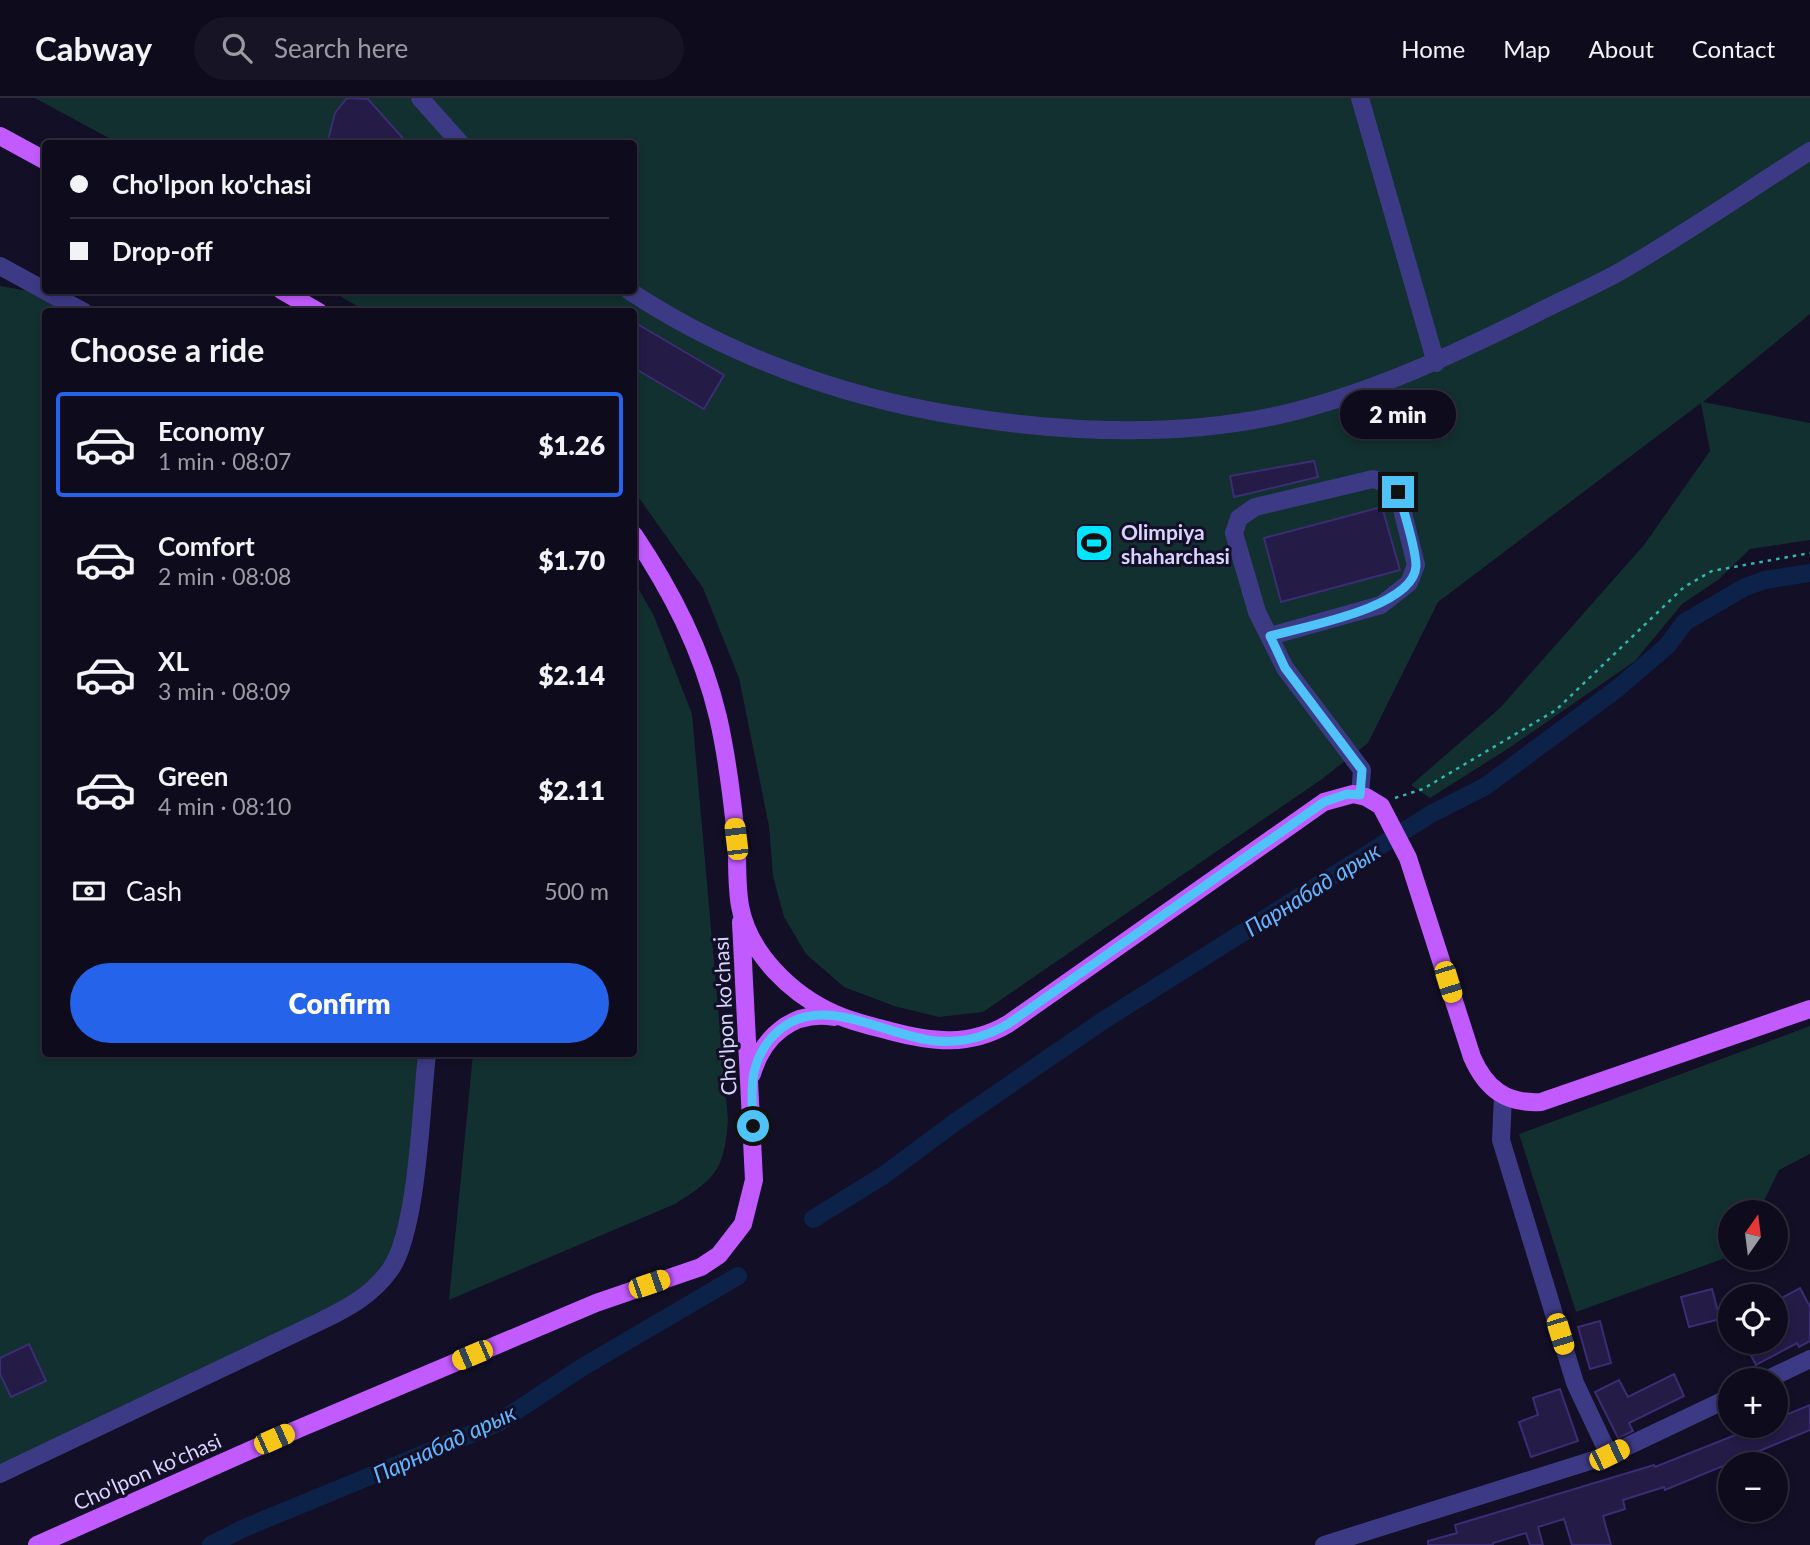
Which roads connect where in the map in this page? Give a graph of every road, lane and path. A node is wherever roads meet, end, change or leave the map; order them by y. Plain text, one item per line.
1 (420, 98) edge
2 (1360, 98) edge
3 (0, 136) edge
4 (457, 140) edge
5 (1810, 151) edge
6 (42, 159) edge
7 (0, 266) edge
8 (42, 289) edge
9 (51, 294) edge
10 (288, 294) edge
11 (635, 294) edge
12 (77, 308) edge
13 (312, 308) edge
14 (1436, 362) junction
15 (637, 540) edge
16 (1810, 553) edge
17 (1270, 636) junction
18 (1360, 795) junction
19 (1381, 806) junction
20 (740, 905) junction
21 (1810, 1009) edge
22 (845, 1018) junction
23 (426, 1057) edge
24 (750, 1084) junction
25 (1503, 1097) junction
26 (1810, 1359) edge
27 (1788, 1370) edge
28 (1718, 1403) edge
29 (1609, 1455) junction
30 (0, 1474) edge
31 (37, 1545) edge
32 (1324, 1545) edge

1 - 4 street
2 - 14 street
3 - 6 main road
5 - 14 street
7 - 8 street
9 - 12 street
10 - 13 main road
11 - 14 street
15 - 20 main road, Cho'lpon ko'chasi
16 - 19 path
17 - 17 street
17 - 18 street
18 - 19 main road
18 - 22 main road
19 - 25 main road
20 - 22 main road
20 - 24 main road, Cho'lpon ko'chasi
21 - 25 main road
22 - 24 main road
23 - 30 street
24 - 31 main road, Cho'lpon ko'chasi
25 - 29 street
26 - 27 street
28 - 29 street
29 - 32 street

